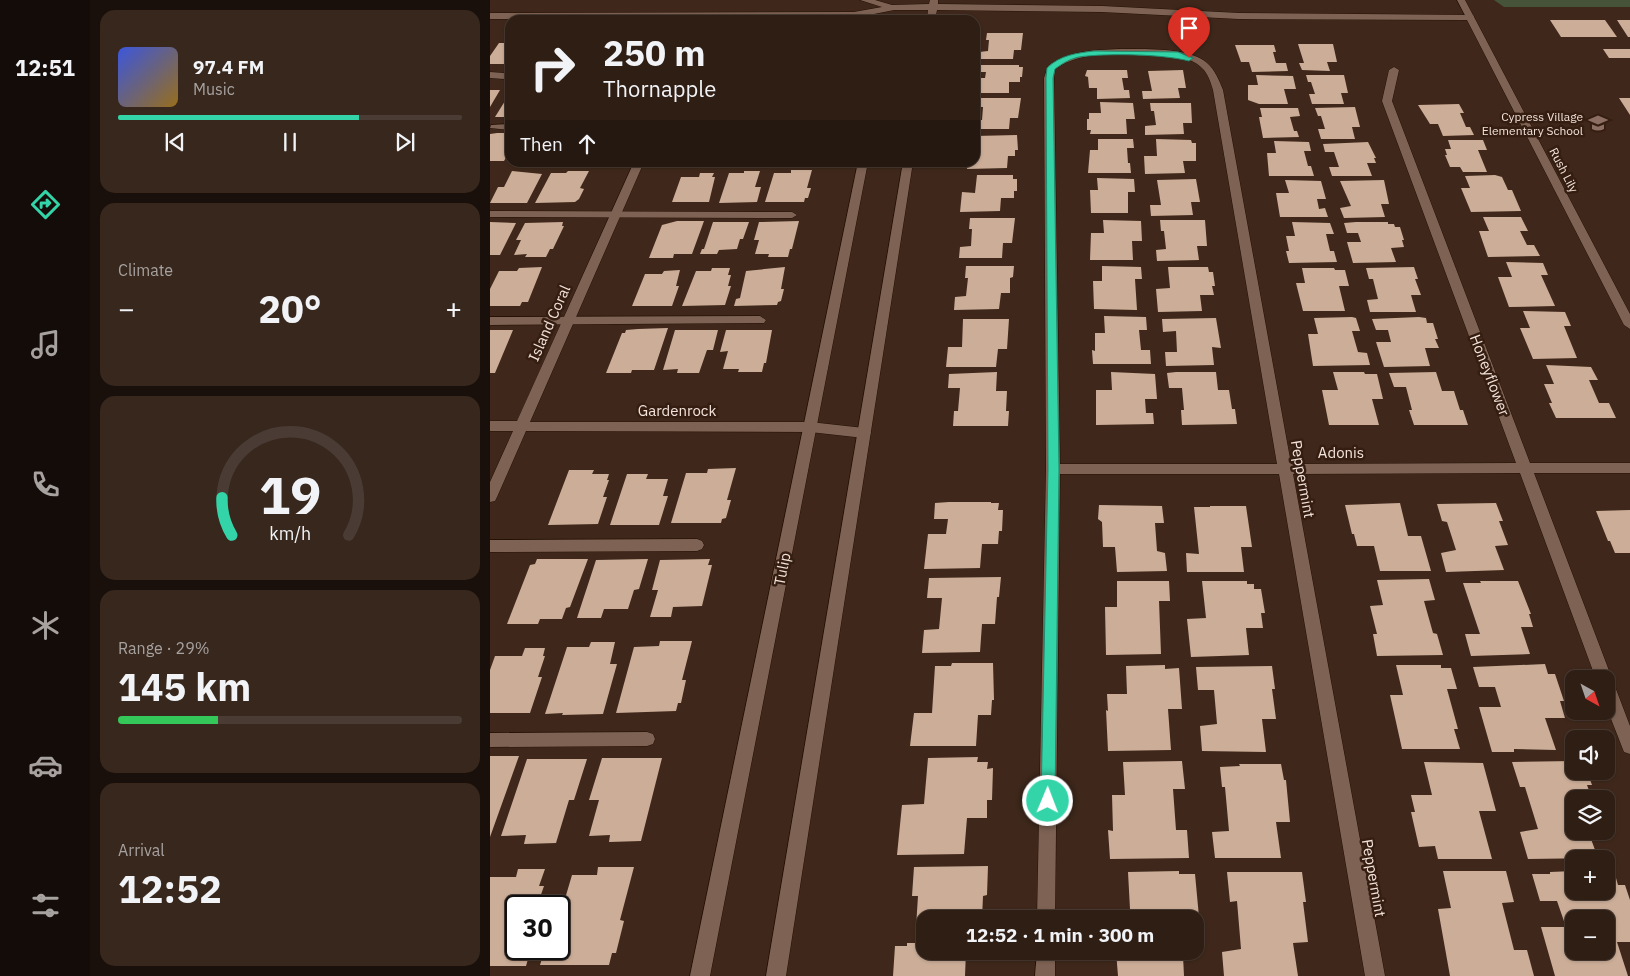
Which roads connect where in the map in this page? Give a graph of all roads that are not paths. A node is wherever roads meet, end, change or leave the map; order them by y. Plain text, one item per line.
1 (864, 0) edge
2 (1461, 0) edge
3 (895, 4) edge
4 (934, 4) edge
5 (854, 15) edge
6 (490, 16) edge
7 (505, 16) edge
8 (1470, 17) junction
9 (1394, 70) dead end
10 (490, 76) edge
11 (504, 76) dead end
12 (494, 127) dead end
13 (505, 127) edge
14 (637, 167) edge
15 (862, 167) edge
16 (907, 167) edge
17 (490, 214) edge
18 (616, 214) junction
19 (792, 215) dead end
20 (760, 320) dead end
21 (490, 321) edge
22 (568, 321) junction
23 (1630, 325) edge
24 (490, 426) edge
25 (522, 426) junction
26 (810, 427) junction
27 (864, 433) junction
28 (1285, 468) junction
29 (1525, 468) junction
30 (1630, 468) edge
31 (1053, 469) junction
32 (490, 497) edge
33 (697, 545) dead end
34 (490, 546) edge
35 (1601, 670) edge
36 (1615, 708) edge
37 (647, 739) dead end
38 (490, 740) edge
39 (1630, 747) edge
40 (1046, 910) edge
41 (1046, 960) edge
42 (700, 976) edge
43 (776, 976) edge
44 (1046, 976) edge
45 (1375, 976) edge

1 - 3 street
2 - 8 street, Rush Lily
3 - 4 street
3 - 5 street
4 - 8 street
6 - 7 street
8 - 23 street, Rush Lily
9 - 29 street, Honeyflower
10 - 11 street
12 - 13 street
14 - 18 street, Island Coral
15 - 26 street, Tulip
16 - 27 street
17 - 18 street
18 - 19 street
18 - 22 street, Island Coral
20 - 22 street
21 - 22 street
22 - 25 street, Island Coral
24 - 25 street, Gardenrock
25 - 26 street, Gardenrock
25 - 32 street, Island Coral
26 - 27 street, Gardenrock
26 - 42 street, Tulip
27 - 43 street
28 - 29 street, Adonis
28 - 31 street, Adonis
28 - 31 street, Peppermint
28 - 45 street, Peppermint
29 - 30 street, Adonis
29 - 35 street, Honeyflower
31 - 40 street
33 - 34 street
36 - 39 street
37 - 38 street
41 - 44 street

